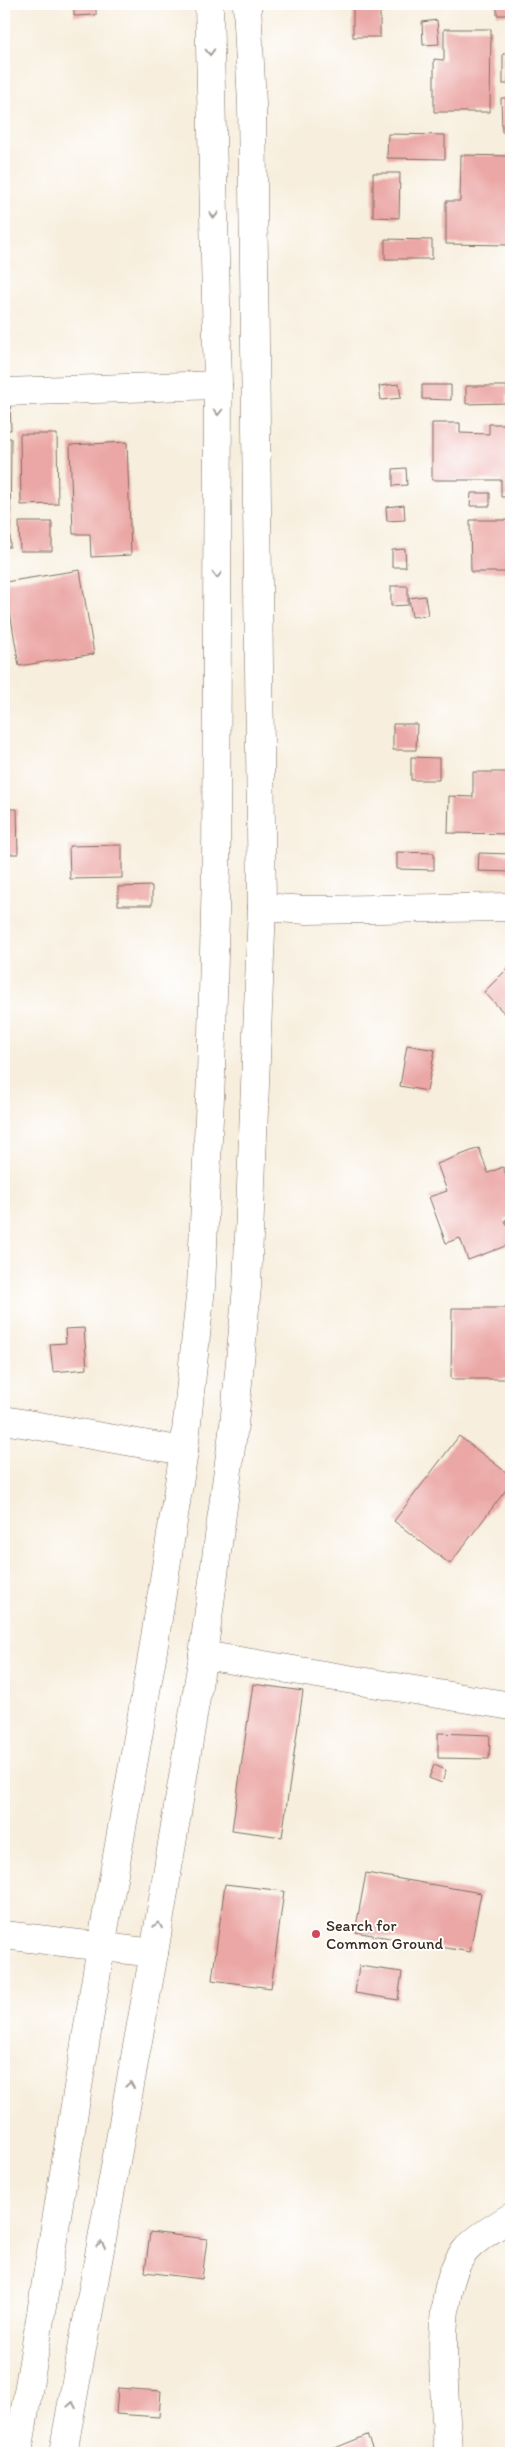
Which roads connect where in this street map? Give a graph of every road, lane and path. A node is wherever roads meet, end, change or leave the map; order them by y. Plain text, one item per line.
1 (209, 4) edge
2 (247, 4) edge
3 (218, 385) junction
4 (4, 392) edge
5 (262, 907) junction
6 (511, 907) edge
7 (4, 1420) edge
8 (184, 1450) junction
9 (203, 1655) junction
10 (511, 1706) edge
11 (4, 1935) edge
12 (101, 1947) junction
13 (154, 1954) junction
14 (511, 2217) edge
15 (18, 2453) edge
16 (63, 2453) edge
17 (448, 2453) edge

1 -> 3 main road
2 - 5 main road
3 - 4 main road
3 -> 8 main road
5 - 6 main road
5 - 9 main road
7 - 8 main road
8 - 12 main road
9 - 10 main road
13 -> 9 main road
11 - 12 main road
12 - 13 main road
12 - 15 main road
16 -> 13 main road
14 - 17 main road

